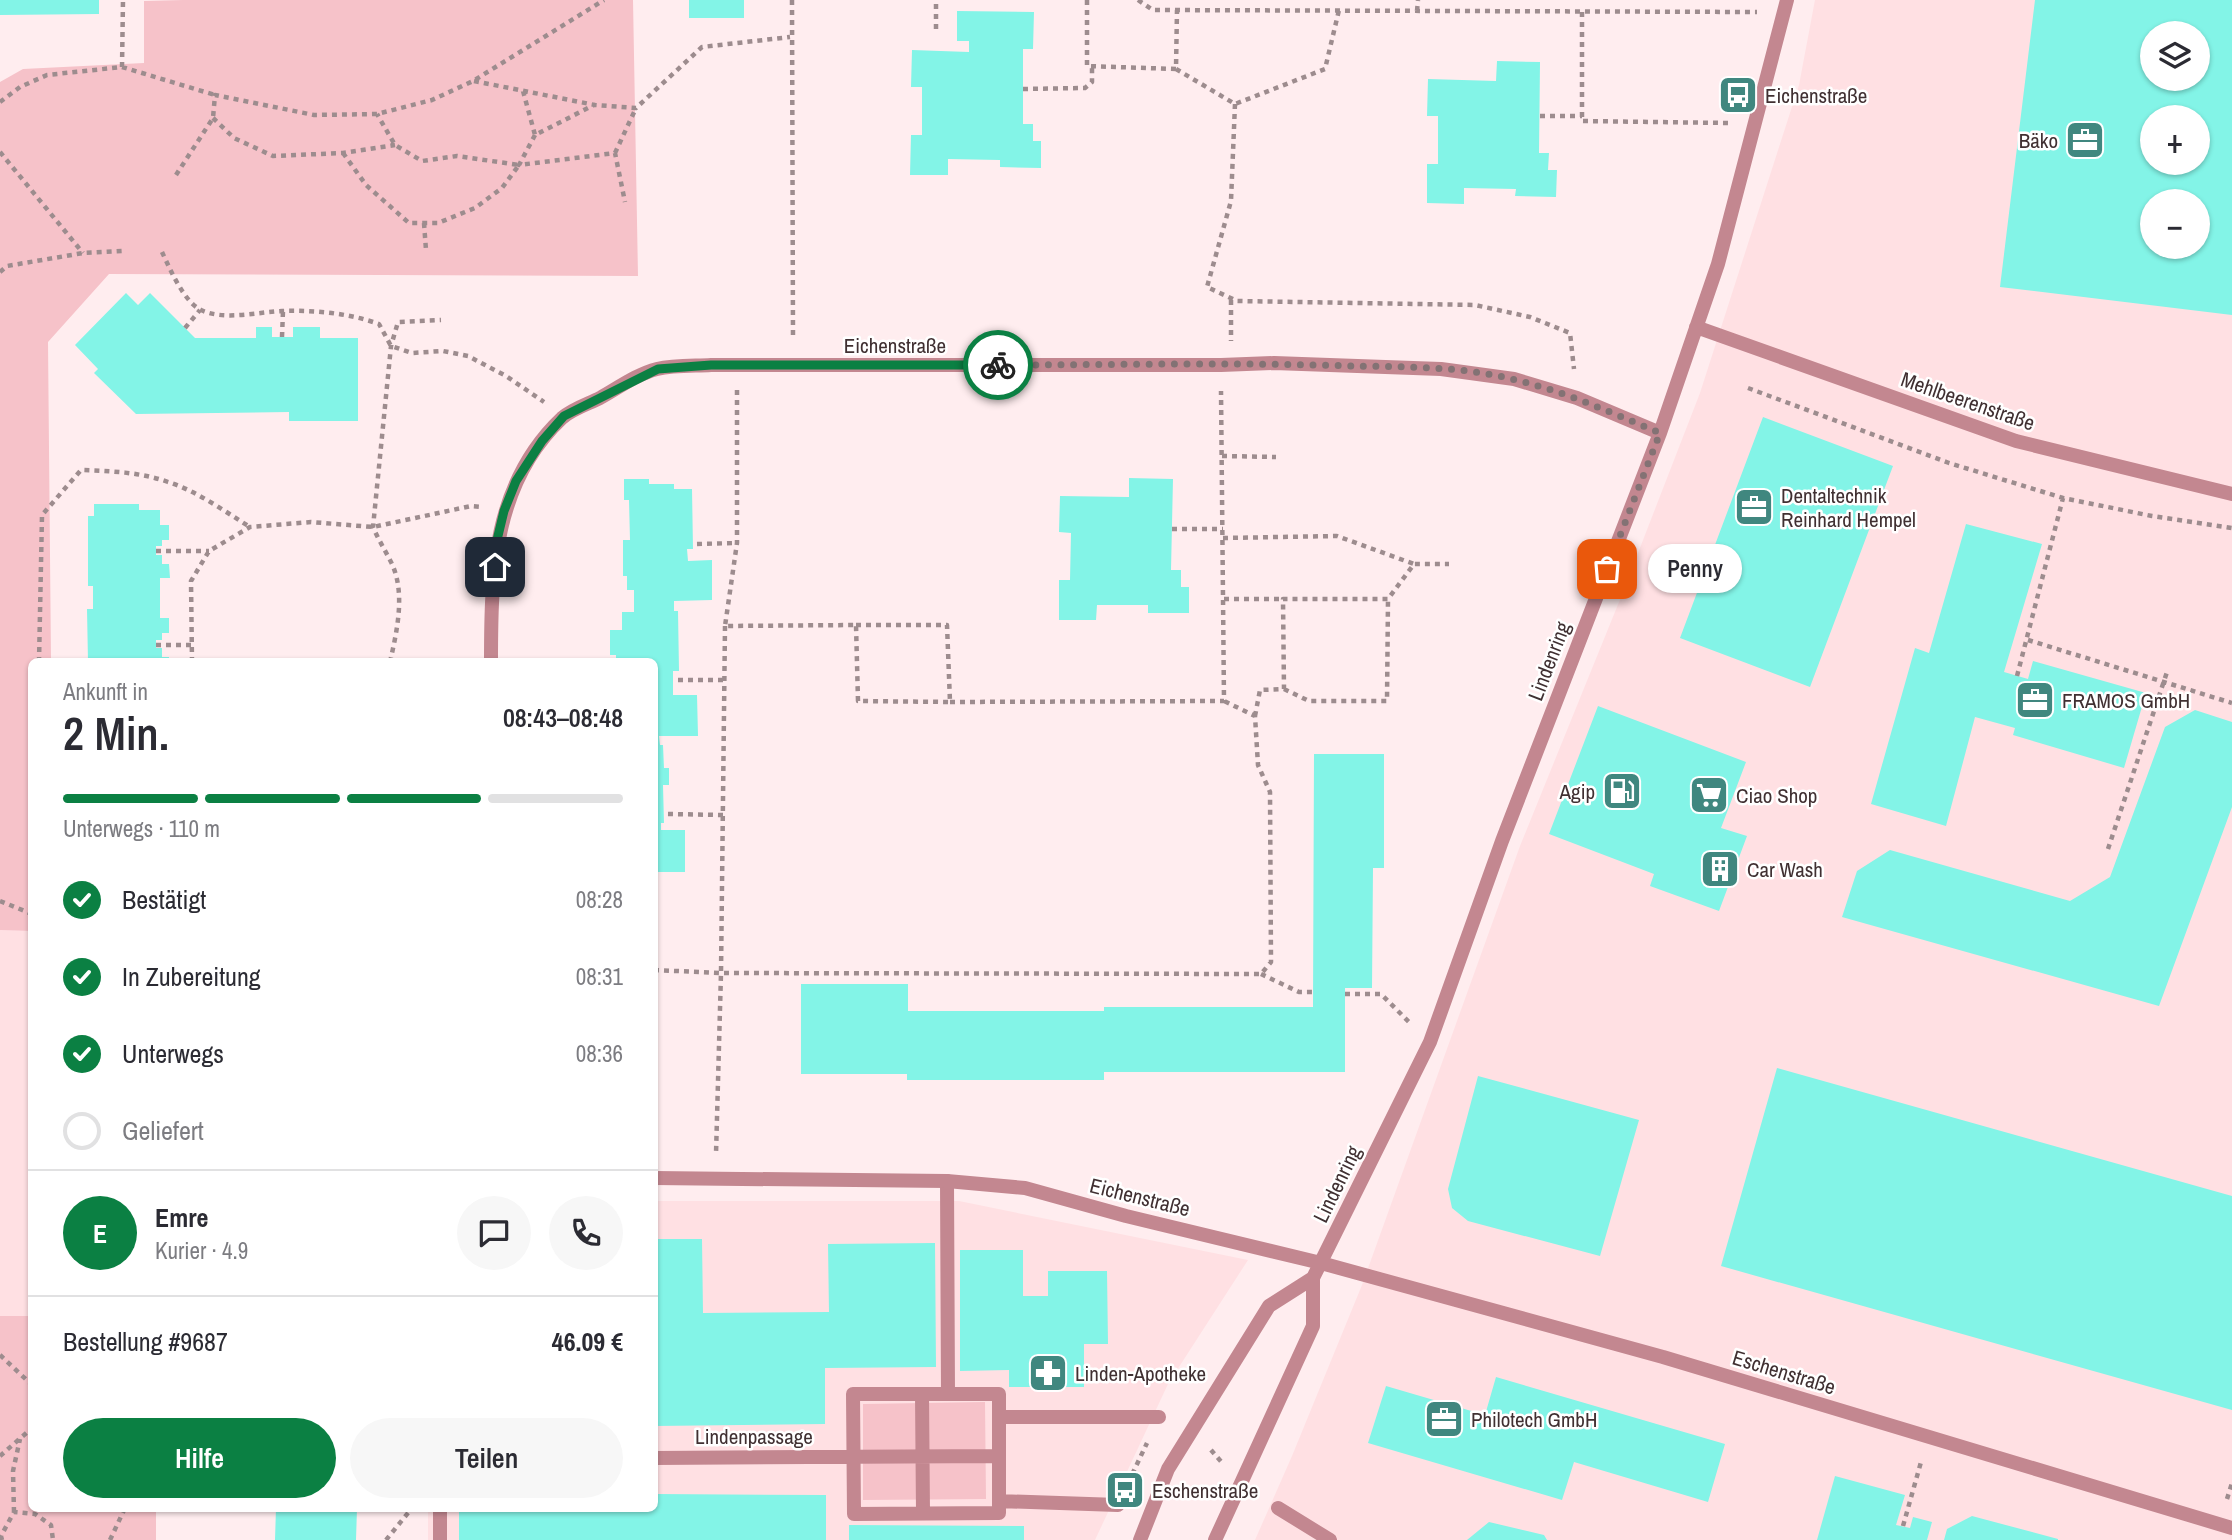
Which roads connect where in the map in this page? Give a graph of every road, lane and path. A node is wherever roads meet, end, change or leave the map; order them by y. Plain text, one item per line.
1 (123, 0) edge
2 (604, 0) edge
3 (792, 0) edge
4 (936, 0) edge
5 (1087, 0) edge
6 (1138, 0) edge
7 (1418, 0) edge
8 (1786, 6) edge
9 (1177, 10) junction
10 (1339, 10) junction
11 (1418, 11) junction
12 (1583, 12) junction
13 (936, 29) dead end
14 (790, 37) junction
15 (1092, 66) junction
16 (122, 67) junction
17 (1176, 69) junction
18 (473, 81) junction
19 (1023, 89) dead end
20 (523, 91) junction
21 (215, 95) junction
22 (0, 102) edge
23 (595, 104) junction
24 (1236, 104) junction
25 (636, 108) junction
26 (377, 114) junction
27 (1539, 116) dead end
28 (1582, 116) junction
29 (213, 118) junction
30 (1755, 124) junction
31 (535, 135) junction
32 (395, 145) junction
33 (0, 152) edge
34 (343, 153) junction
35 (615, 153) junction
36 (519, 165) junction
37 (176, 175) dead end
38 (625, 202) dead end
39 (424, 223) junction
40 (426, 250) dead end
41 (122, 251) dead end
42 (162, 252) dead end
43 (83, 253) junction
44 (0, 272) edge
45 (1231, 300) junction
46 (200, 310) junction
47 (283, 311) junction
48 (441, 320) dead end
49 (1696, 327) junction
50 (185, 328) dead end
51 (282, 337) dead end
52 (391, 346) junction
53 (737, 365) junction
54 (1226, 365) junction
55 (794, 366) junction
56 (1748, 388) dead end
57 (1577, 398) junction
58 (564, 416) junction
59 (1660, 433) junction
60 (1222, 457) junction
61 (1276, 457) dead end
62 (2232, 494) edge
63 (2063, 498) junction
64 (504, 511) junction
65 (250, 527) junction
66 (373, 527) junction
67 (2232, 528) edge
68 (1172, 529) dead end
69 (1223, 529) junction
70 (1223, 538) junction
71 (737, 543) junction
72 (697, 544) dead end
73 (156, 551) dead end
74 (209, 551) junction
75 (1414, 564) junction
76 (1449, 564) dead end
77 (1224, 599) junction
78 (1283, 599) junction
79 (1388, 599) junction
80 (856, 625) junction
81 (725, 626) junction
82 (2028, 640) junction
83 (156, 645) dead end
84 (192, 645) junction
85 (39, 658) edge
86 (192, 658) edge
87 (391, 658) edge
88 (491, 658) edge
89 (2168, 669) dead end
90 (2017, 676) dead end
91 (678, 680) dead end
92 (724, 680) junction
93 (2165, 682) junction
94 (1284, 689) junction
95 (1224, 701) junction
96 (950, 702) junction
97 (2232, 703) edge
98 (1255, 716) junction
99 (668, 814) dead end
100 (723, 815) junction
101 (2108, 849) dead end
102 (0, 901) edge
103 (28, 912) edge
104 (658, 970) edge
105 (721, 973) junction
106 (1261, 974) junction
107 (1314, 992) dead end
108 (1345, 994) dead end
109 (1430, 1042) junction
110 (658, 1178) edge
111 (716, 1179) junction
112 (947, 1181) junction
113 (1321, 1263) junction
114 (1314, 1278) junction
115 (0, 1355) edge
116 (28, 1381) edge
117 (922, 1394) junction
118 (947, 1394) junction
119 (999, 1417) junction
120 (1159, 1417) dead end
121 (1193, 1429) junction
122 (28, 1431) edge
123 (1928, 1437) junction
124 (20, 1439) junction
125 (0, 1456) edge
126 (999, 1456) junction
127 (854, 1457) junction
128 (923, 1457) junction
129 (658, 1458) edge
130 (1241, 1485) junction
131 (999, 1501) junction
132 (1118, 1505) dead end
133 (1278, 1508) dead end
134 (14, 1512) junction
135 (123, 1512) edge
136 (409, 1512) edge
137 (440, 1512) edge
138 (923, 1513) junction
139 (1903, 1526) dead end
140 (2232, 1528) edge
141 (2, 1540) edge
142 (53, 1540) edge
143 (110, 1540) edge
144 (386, 1540) edge
145 (440, 1540) edge
146 (1140, 1540) edge
147 (1215, 1540) edge
148 (1329, 1540) edge

1 - 16 path
2 - 18 path
3 - 14 path
4 - 13 path
5 - 15 path
6 - 9 path
7 - 11 path
8 - 12 path
8 - 30 street, Lindenring
9 - 10 path
9 - 17 path
10 - 11 path
10 - 24 path
11 - 12 path
12 - 28 path
14 - 25 path
14 - 55 path
15 - 17 path
15 - 19 path
16 - 21 path
16 - 22 path
17 - 24 path
18 - 20 path
18 - 26 path
20 - 23 path
20 - 31 path
21 - 26 path
21 - 29 path
23 - 25 path
23 - 31 path
24 - 45 path
25 - 35 path
26 - 32 path
27 - 28 path
28 - 30 path
29 - 34 path
29 - 37 path
30 - 49 street, Lindenring
31 - 36 path
32 - 34 path
32 - 36 path
33 - 43 path
34 - 39 path
35 - 36 path
35 - 38 path
36 - 39 path
39 - 40 path
41 - 43 path
42 - 46 path
43 - 44 path
45 - 54 path
45 - 57 path
46 - 47 path
46 - 50 path
47 - 51 path
47 - 52 path
48 - 52 path
49 - 59 street, Lindenring
49 - 62 street, Mehlbeerenstraße
52 - 58 path
52 - 66 path
53 - 55 street, Eichenstraße
53 - 58 street, Eichenstraße
53 - 71 path
54 - 55 street, Eichenstraße
54 - 57 street, Eichenstraße
54 - 60 path
56 - 63 path
57 - 59 street, Eichenstraße
58 - 64 street, Eichenstraße
59 - 109 street, Lindenring
60 - 61 path
60 - 69 path
63 - 67 path
63 - 82 path
64 - 66 path
64 - 88 street, Eichenstraße
65 - 66 path
65 - 74 path
65 - 85 path
66 - 87 path
68 - 69 path
69 - 70 path
70 - 75 path
70 - 77 path
71 - 72 path
71 - 81 path
73 - 74 path
74 - 84 path
75 - 76 path
75 - 79 path
77 - 78 path
77 - 95 path
78 - 79 path
78 - 94 path
79 - 94 path
80 - 81 path
80 - 96 path
80 - 96 path
81 - 92 path
82 - 90 path
82 - 93 path
83 - 84 path
84 - 86 path
89 - 93 path
91 - 92 path
92 - 100 path
93 - 97 path
93 - 101 path
94 - 98 path
95 - 96 path
95 - 98 path
98 - 106 path
99 - 100 path
100 - 105 path
102 - 103 path
104 - 105 path
105 - 106 path
105 - 111 path
106 - 107 path
108 - 109 path
109 - 113 street, Lindenring
110 - 111 street, Eichenstraße
111 - 112 street, Eichenstraße
112 - 113 street, Eichenstraße
112 - 118 street
113 - 114 street, Lindenring
113 - 123 street, Eschenstraße
114 - 121 street
114 - 130 street, Lindenring
115 - 116 path
117 - 118 street
117 - 127 street
117 - 128 street
118 - 119 street
119 - 120 street
119 - 126 street
121 - 130 path
121 - 146 street
122 - 124 path
123 - 139 path
123 - 140 street, Eschenstraße
124 - 125 path
124 - 134 path
126 - 128 street, Lindenpassage
126 - 131 street
127 - 128 street, Lindenpassage
127 - 129 street, Lindenpassage
127 - 138 street
128 - 138 street
130 - 147 street, Lindenring
131 - 132 street
131 - 138 street
133 - 148 street
134 - 141 path
134 - 142 path
135 - 143 path
136 - 144 path
137 - 145 street

